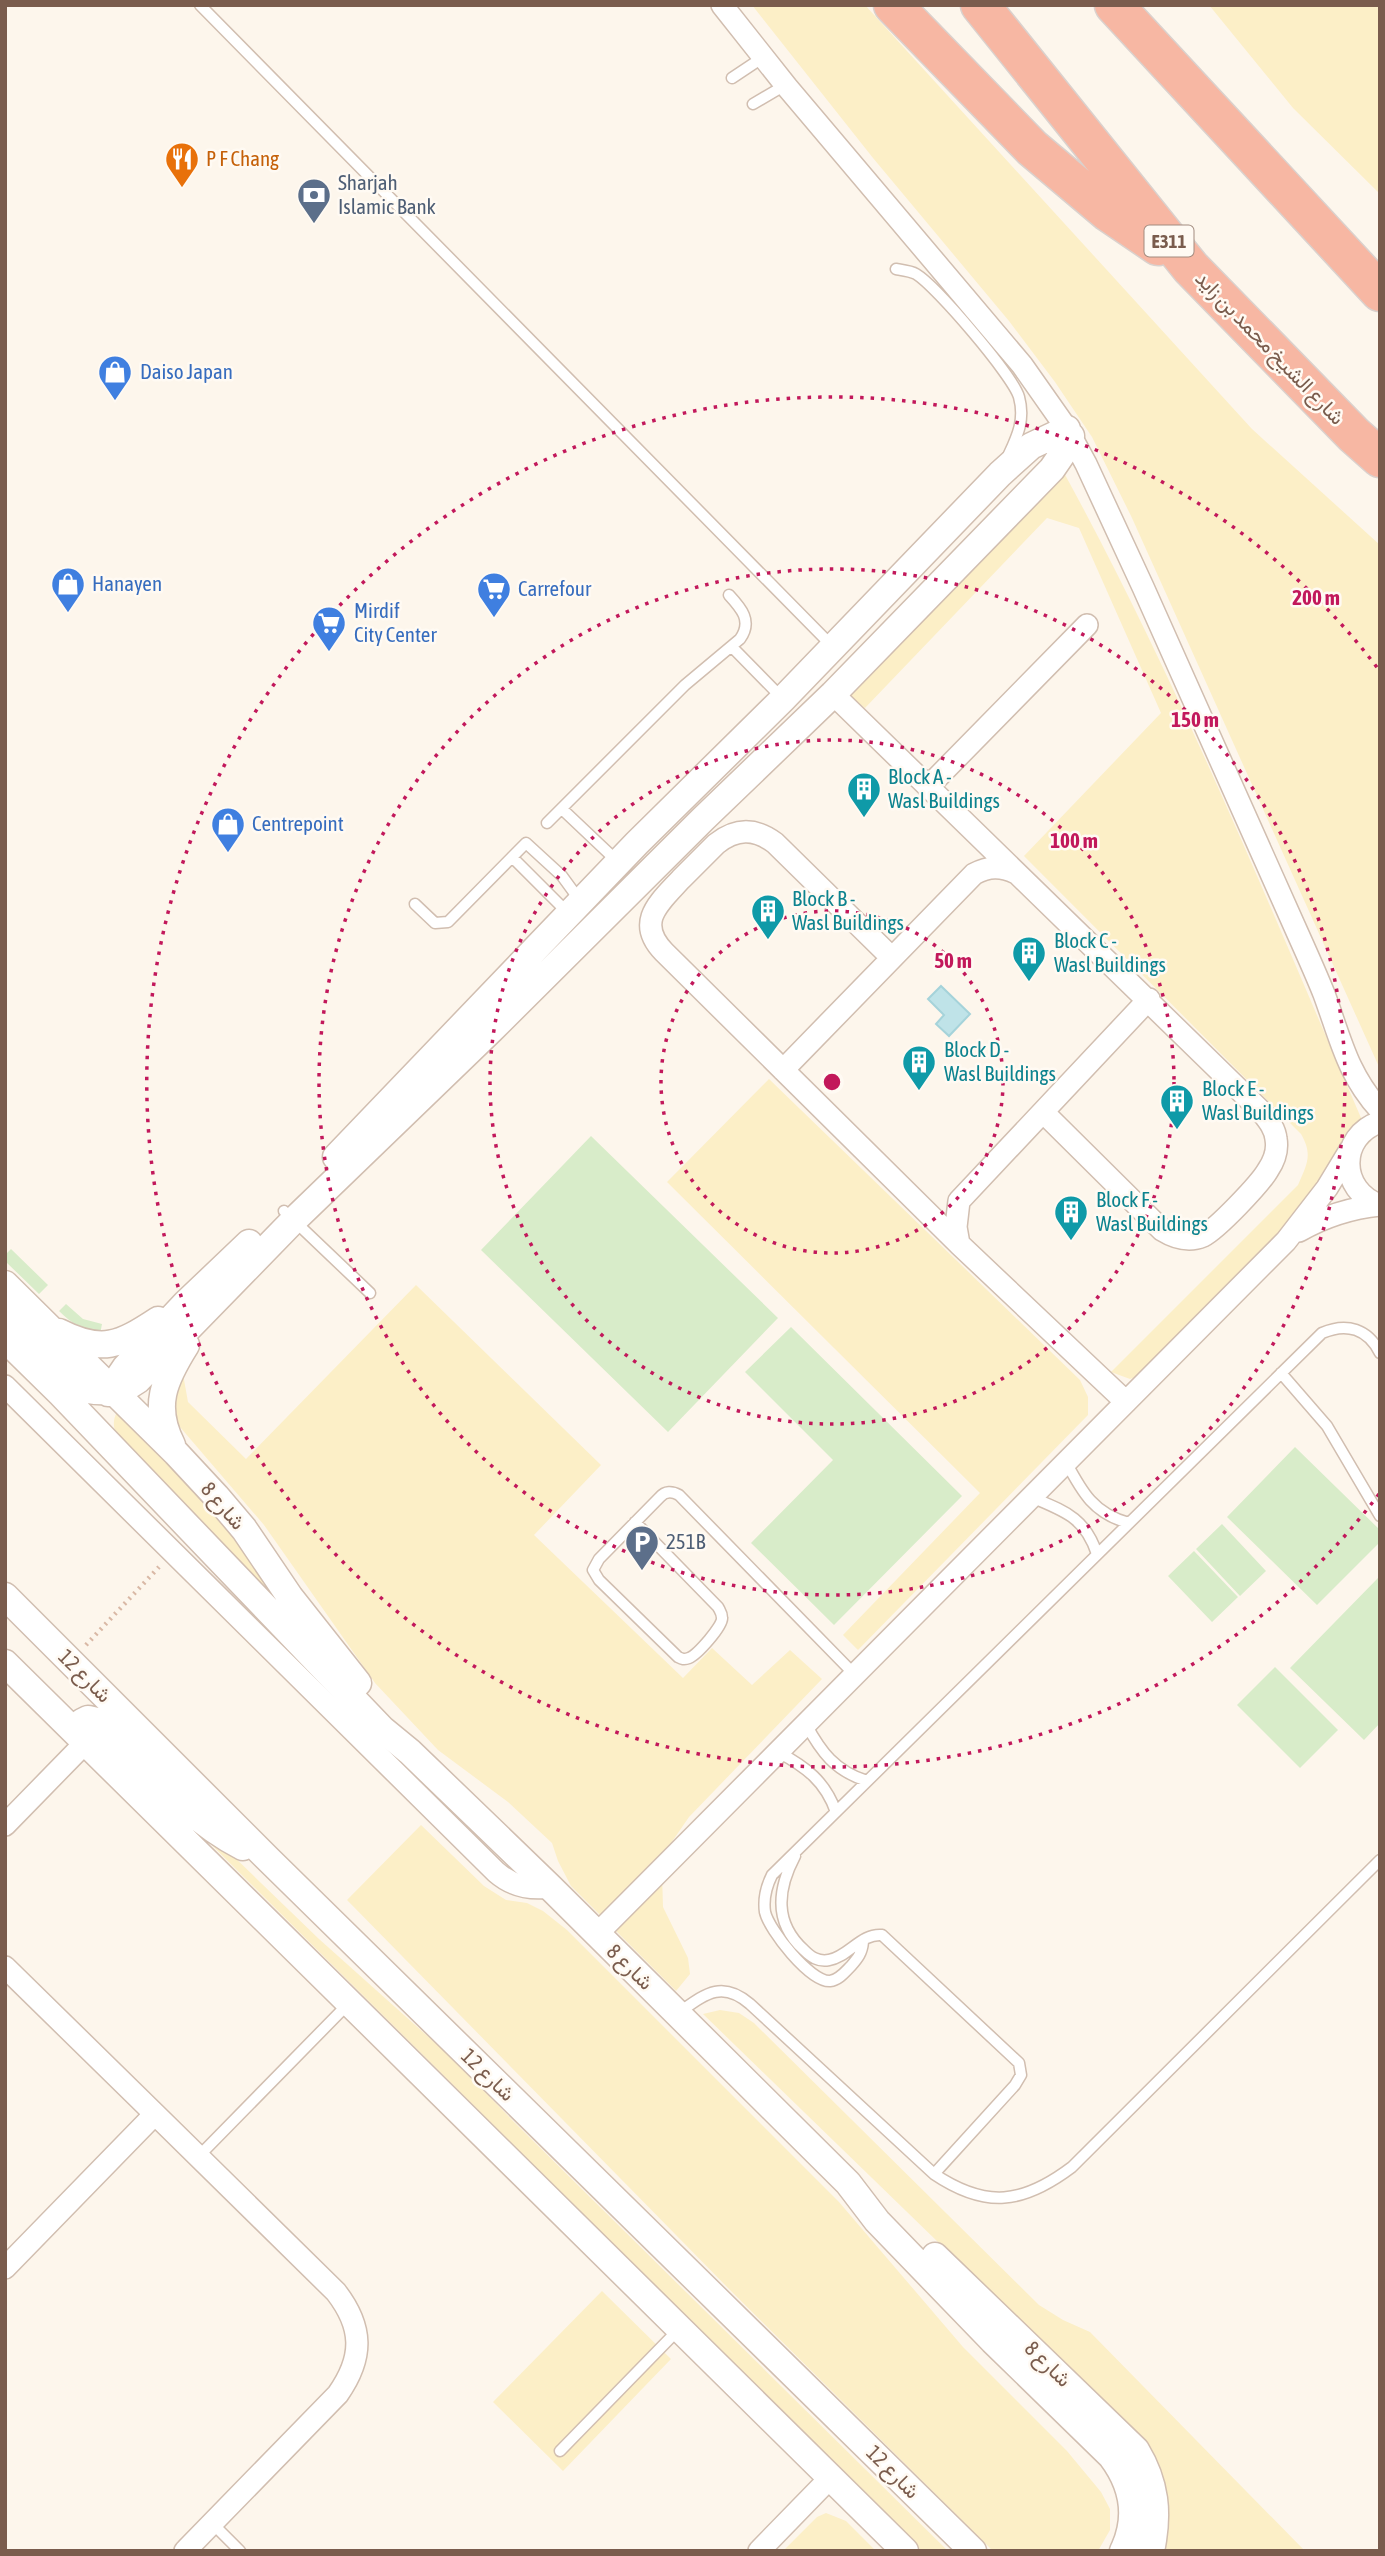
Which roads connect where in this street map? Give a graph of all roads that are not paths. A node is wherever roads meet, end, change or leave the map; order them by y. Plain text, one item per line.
1 (200, 5) edge
2 (722, 5) edge
3 (893, 5) edge
4 (980, 5) edge
5 (1115, 5) edge
6 (765, 59) junction
7 (732, 78) dead end
8 (787, 87) junction
9 (753, 104) dead end
10 (1191, 268) junction
11 (895, 269) dead end
12 (1380, 292) edge
13 (1069, 432) junction
14 (1380, 458) edge
15 (1000, 474) junction
16 (729, 595) dead end
17 (1087, 625) dead end
18 (732, 647) junction
19 (833, 647) junction
20 (833, 694) junction
21 (783, 699) junction
22 (928, 787) junction
23 (562, 809) junction
24 (703, 819) junction
25 (547, 823) dead end
26 (512, 858) junction
27 (619, 862) junction
28 (1016, 873) junction
29 (415, 904) dead end
30 (575, 908) junction
31 (892, 958) junction
32 (1149, 999) junction
33 (492, 1030) junction
34 (783, 1070) junction
35 (1380, 1110) edge
36 (1043, 1112) junction
37 (1380, 1122) edge
38 (1350, 1150) junction
39 (915, 1201) junction
40 (959, 1201) junction
41 (1380, 1205) edge
42 (288, 1216) junction
43 (1286, 1241) junction
44 (959, 1244) junction
45 (5, 1284) edge
46 (370, 1293) dead end
47 (197, 1307) junction
48 (5, 1316) edge
49 (48, 1327) junction
50 (5, 1339) edge
51 (1380, 1353) edge
52 (1281, 1373) junction
53 (5, 1386) edge
54 (110, 1390) junction
55 (1126, 1402) junction
56 (103, 1438) junction
57 (176, 1453) junction
58 (1066, 1462) junction
59 (1031, 1497) junction
60 (1380, 1516) edge
61 (635, 1522) junction
62 (1129, 1523) junction
63 (1097, 1554) junction
64 (5, 1596) edge
65 (5, 1663) edge
66 (855, 1675) junction
67 (806, 1724) junction
68 (82, 1738) junction
69 (410, 1752) junction
70 (778, 1752) junction
71 (867, 1780) junction
72 (836, 1812) junction
73 (5, 1825) edge
74 (797, 1850) junction
75 (267, 1858) junction
76 (1380, 1860) edge
77 (550, 1887) junction
78 (596, 1935) junction
79 (863, 1942) junction
80 (5, 1966) edge
81 (349, 2003) junction
82 (677, 2014) junction
83 (155, 2114) junction
84 (198, 2157) junction
85 (934, 2174) junction
86 (848, 2183) junction
87 (5, 2268) edge
88 (680, 2328) junction
89 (560, 2451) dead end
90 (831, 2477) junction
91 (212, 2523) junction
92 (185, 2551) edge
93 (240, 2551) edge
94 (759, 2551) edge
95 (905, 2551) edge
96 (973, 2551) edge
97 (1123, 2551) edge
98 (1151, 2551) edge

1 - 19 lane
2 - 6 street
3 - 10 highway
4 - 10 highway, شارع الشيخ محمد بن زايد / E311
5 - 12 highway
6 - 7 lane
6 - 8 street
8 - 9 lane
8 - 13 street
10 - 14 highway, شارع الشيخ محمد بن زايد / E311
11 - 15 lane
13 - 15 street
13 - 20 street
13 - 35 street
15 - 19 street
16 - 18 lane
17 - 22 street
18 - 21 lane
18 - 23 lane
19 - 21 street
19 - 24 street
20 - 22 street
20 - 24 street
21 - 27 street
22 - 28 street
23 - 25 lane
23 - 27 lane
24 - 33 street
26 - 29 lane
26 - 30 lane
26 - 30 lane
27 - 30 street
28 - 31 street
28 - 32 street
30 - 33 street
30 - 42 street
31 - 34 street
31 - 34 street
32 - 36 street
32 - 36 street
33 - 42 street
34 - 39 street
36 - 40 street
37 - 38 street
38 - 41 street
38 - 43 street
39 - 40 street
39 - 44 street
40 - 44 street
41 - 43 street
42 - 46 lane
42 - 47 street
43 - 55 street
44 - 55 street
45 - 49 street, شارع 8
47 - 49 street
47 - 54 street
47 - 57 street
48 - 54 street
49 - 54 street, شارع 8
50 - 56 street, شارع 8
51 - 52 lane
52 - 60 lane
52 - 62 lane
53 - 77 street
54 - 56 street
54 - 57 street, شارع 8
55 - 58 street
56 - 69 street, شارع 8
57 - 69 street, شارع 8
58 - 59 street
58 - 62 lane
59 - 63 lane
59 - 66 street
61 - 61 lane
61 - 66 lane
62 - 63 lane
63 - 71 lane
64 - 75 street, شارع 12
65 - 68 street
66 - 67 street
67 - 70 street
67 - 71 lane
68 - 73 street
68 - 75 street
68 - 81 street
69 - 77 street, شارع 8
70 - 72 lane
70 - 78 street
71 - 72 lane
72 - 74 lane
74 - 79 lane
74 - 79 lane
75 - 96 street, شارع 12
76 - 85 lane
77 - 78 street, شارع 8
78 - 82 street, شارع 8
79 - 85 lane
80 - 83 street
81 - 84 lane
81 - 88 street
82 - 85 lane
82 - 86 street, شارع 8
83 - 84 street
83 - 87 street
84 - 91 street
86 - 97 street, شارع 8
86 - 98 street, شارع 8
88 - 89 lane
88 - 90 street
90 - 94 street
90 - 95 street
91 - 92 street
91 - 93 lane

